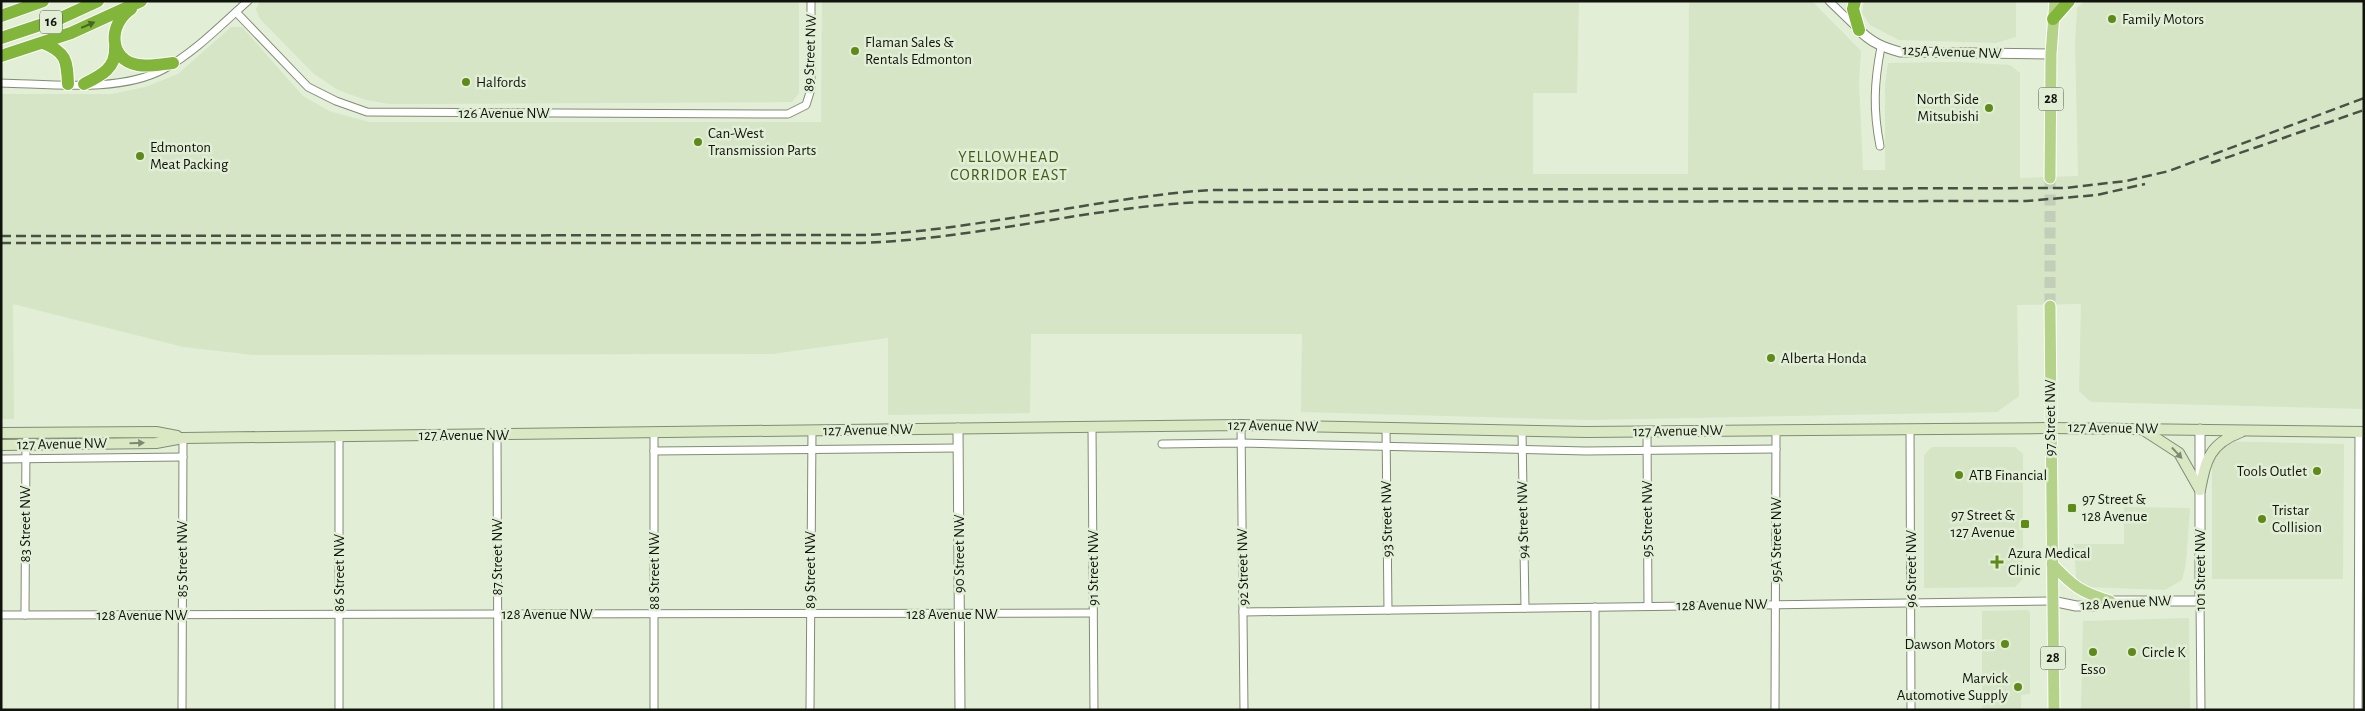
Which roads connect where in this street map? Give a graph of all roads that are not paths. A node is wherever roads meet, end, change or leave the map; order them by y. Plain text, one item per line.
1 (43, 1) edge
2 (98, 1) edge
3 (142, 1) edge
4 (248, 1) edge
5 (811, 1) edge
6 (1828, 1) edge
7 (1855, 1) edge
8 (2054, 1) edge
9 (2069, 1) edge
10 (236, 12) junction
11 (1, 16) edge
12 (2053, 19) junction
13 (1859, 30) junction
14 (1, 38) edge
15 (43, 43) junction
16 (1881, 47) junction
17 (115, 48) junction
18 (2051, 54) junction
19 (1, 56) edge
20 (173, 63) junction
21 (1, 83) edge
22 (68, 84) junction
23 (84, 84) junction
24 (806, 105) joint
25 (1880, 146) dead end
26 (2050, 178) tunnel mouth
27 (2050, 306) tunnel mouth
28 (1241, 425) junction
29 (1092, 427) junction
30 (958, 428) junction
31 (1386, 428) junction
32 (2050, 428) junction
33 (2141, 428) junction
34 (1910, 429) junction
35 (2200, 429) junction
36 (812, 430) junction
37 (2246, 430) junction
38 (1776, 431) junction
39 (1522, 432) junction
40 (1647, 432) junction
41 (2362, 432) edge
42 (1, 433) edge
43 (26, 433) junction
44 (654, 433) junction
45 (497, 435) junction
46 (339, 436) junction
47 (183, 438) junction
48 (1242, 443) junction
49 (1162, 444) dead end
50 (1, 445) edge
51 (26, 445) junction
52 (1386, 446) junction
53 (958, 448) junction
54 (811, 449) junction
55 (1776, 449) junction
56 (1523, 450) junction
57 (654, 451) junction
58 (1647, 451) junction
59 (183, 457) junction
60 (1, 459) edge
61 (25, 459) junction
62 (2200, 490) junction
63 (2052, 564) junction
64 (2110, 601) junction
65 (2200, 601) junction
66 (1911, 603) junction
67 (2052, 603) junction
68 (1776, 604) junction
69 (1648, 606) junction
70 (1595, 607) junction
71 (1525, 608) junction
72 (1388, 610) junction
73 (1243, 612) junction
74 (1093, 613) junction
75 (497, 614) junction
76 (654, 614) junction
77 (810, 614) junction
78 (959, 614) junction
79 (1, 615) edge
80 (25, 615) junction
81 (182, 615) junction
82 (339, 615) junction
83 (182, 710) edge
84 (339, 710) edge
85 (498, 710) edge
86 (654, 710) edge
87 (810, 710) edge
88 (960, 710) edge
89 (1094, 710) edge
90 (1244, 710) edge
91 (1595, 710) edge
92 (1775, 710) edge
93 (1911, 710) edge
94 (2054, 710) edge
95 (2200, 710) edge
96 (2358, 710) edge

1 - 11 highway, 16
2 - 14 highway, 16
15 -> 3 highway
3 - 17 highway
4 - 10 street
5 - 24 street, 89 Street NW
6 - 13 street
7 - 13 highway
8 - 12 main road
9 - 12 highway
10 - 20 street
10 - 24 street, 126 Avenue NW
12 - 18 main road, 28
13 - 16 street, 125A Avenue NW
15 - 19 highway
15 - 22 highway
16 - 18 street, 125A Avenue NW
16 - 25 street
17 - 20 highway
17 - 23 highway
18 - 26 main road, 28
20 - 23 street
21 - 22 street
22 - 23 street
27 - 32 main road, 97 Street NW
28 - 29 main road, 127 Avenue NW
28 - 31 main road, 127 Avenue NW
28 - 48 street, 92 Street NW
29 - 30 main road, 127 Avenue NW
29 - 74 street, 91 Street NW
30 - 36 main road, 127 Avenue NW
30 - 53 street, 90 Street NW
31 - 39 main road, 127 Avenue NW
31 - 52 street, 93 Street NW
32 - 33 main road, 127 Avenue NW
32 - 34 main road, 127 Avenue NW
32 - 63 main road, 97 Street NW
33 - 35 main road, 127 Avenue NW
33 -> 62 main road
34 - 38 main road, 127 Avenue NW
34 - 66 street, 96 Street NW
35 - 37 main road, 127 Avenue NW
35 - 62 street, 101 Street NW
36 - 44 main road, 127 Avenue NW
36 - 54 street, 89 Street NW
37 - 41 main road, 127 Avenue NW
37 - 62 main road
38 - 40 main road, 127 Avenue NW
38 - 55 street, 95A Street NW
39 - 40 main road, 127 Avenue NW
39 - 56 street, 94 Street NW
40 - 58 street, 95 Street NW
41 - 96 street
42 - 43 main road, 127 Avenue NW
43 - 47 main road, 127 Avenue NW
43 - 51 street, 83 Street NW
44 - 45 main road, 127 Avenue NW
44 - 57 street, 88 Street NW
45 - 46 main road, 127 Avenue NW
45 - 75 street, 87 Street NW
46 - 47 main road, 127 Avenue NW
46 - 82 street, 86 Street NW
51 -> 47 main road, 127 Avenue NW
47 - 59 street, 85 Street NW
48 - 49 street, 127 Avenue NW
48 - 52 street, 127 Avenue NW
48 - 73 street, 92 Street NW
50 - 51 main road, 127 Avenue NW
51 - 61 street, 83 Street NW
52 - 56 street, 127 Avenue NW
52 - 72 street, 93 Street NW
53 - 54 street, 127 Avenue NW
53 - 78 street, 90 Street NW
54 - 57 street, 127 Avenue NW
54 - 77 street, 89 Street NW
55 - 58 street, 127 Avenue NW
55 - 68 street, 95A Street NW
56 - 58 street, 127 Avenue NW
56 - 71 street, 94 Street NW
57 - 76 street, 88 Street NW
58 - 69 street, 95 Street NW
59 - 61 street, 127 Avenue NW
59 - 81 street, 85 Street NW
60 - 61 street, 127 Avenue NW
61 - 80 street, 83 Street NW
62 - 65 street, 101 Street NW
63 - 64 main road
63 - 67 main road, 97 Street NW
64 - 65 street, 128 Avenue NW
64 - 67 street, 128 Avenue NW
65 - 95 street, 101 Street NW
66 - 67 street, 128 Avenue NW
66 - 68 street, 128 Avenue NW
66 - 93 street, 96 Street NW
67 - 94 main road, 97 Street NW / 28
68 - 69 street, 128 Avenue NW
68 - 92 street, 95A Street NW
69 - 70 street, 128 Avenue NW
70 - 71 street, 128 Avenue NW
70 - 91 street
71 - 72 street, 128 Avenue NW
72 - 73 street, 128 Avenue NW
73 - 90 street, 92 Street NW
74 - 78 street, 128 Avenue NW
74 - 89 street, 91 Street NW
75 - 76 street, 128 Avenue NW
75 - 82 street, 128 Avenue NW
75 - 85 street, 87 Street NW
76 - 77 street, 128 Avenue NW
76 - 86 street, 88 Street NW
77 - 78 street, 128 Avenue NW
77 - 87 street, 89 Street NW
78 - 88 street, 90 Street NW
79 - 80 street, 128 Avenue NW
80 - 81 street, 128 Avenue NW
81 - 82 street, 128 Avenue NW
81 - 83 street, 85 Street NW
82 - 84 street, 86 Street NW

